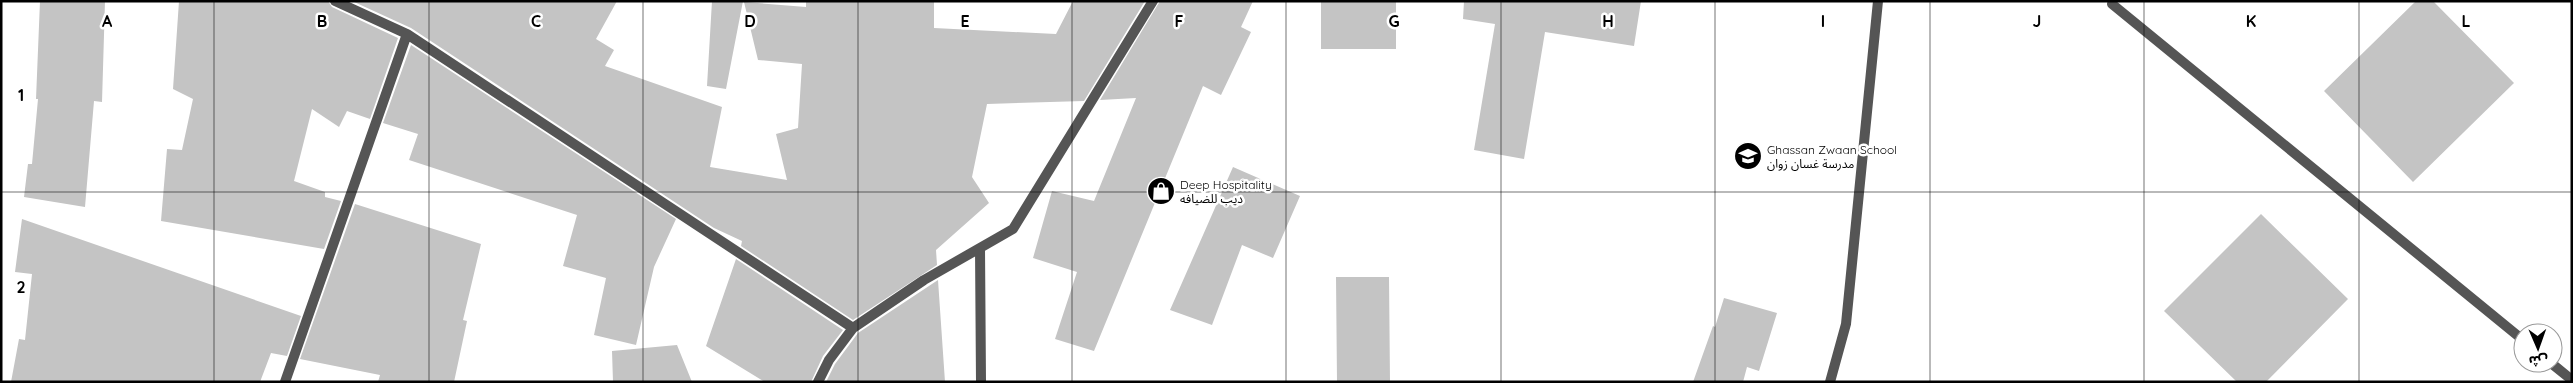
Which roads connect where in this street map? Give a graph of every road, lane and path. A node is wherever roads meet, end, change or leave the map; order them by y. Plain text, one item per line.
1 (335, 1) edge
2 (1153, 1) edge
3 (1878, 1) edge
4 (2112, 4) dead end
5 (406, 34) junction
6 (980, 248) junction
7 (853, 328) junction
8 (2513, 332) edge
9 (284, 382) edge
10 (818, 382) edge
11 (981, 382) edge
12 (1830, 382) edge

1 - 5 street
2 - 6 street
3 - 12 street
4 - 8 street
5 - 7 street
5 - 9 street
6 - 7 street
6 - 11 street
7 - 10 street

